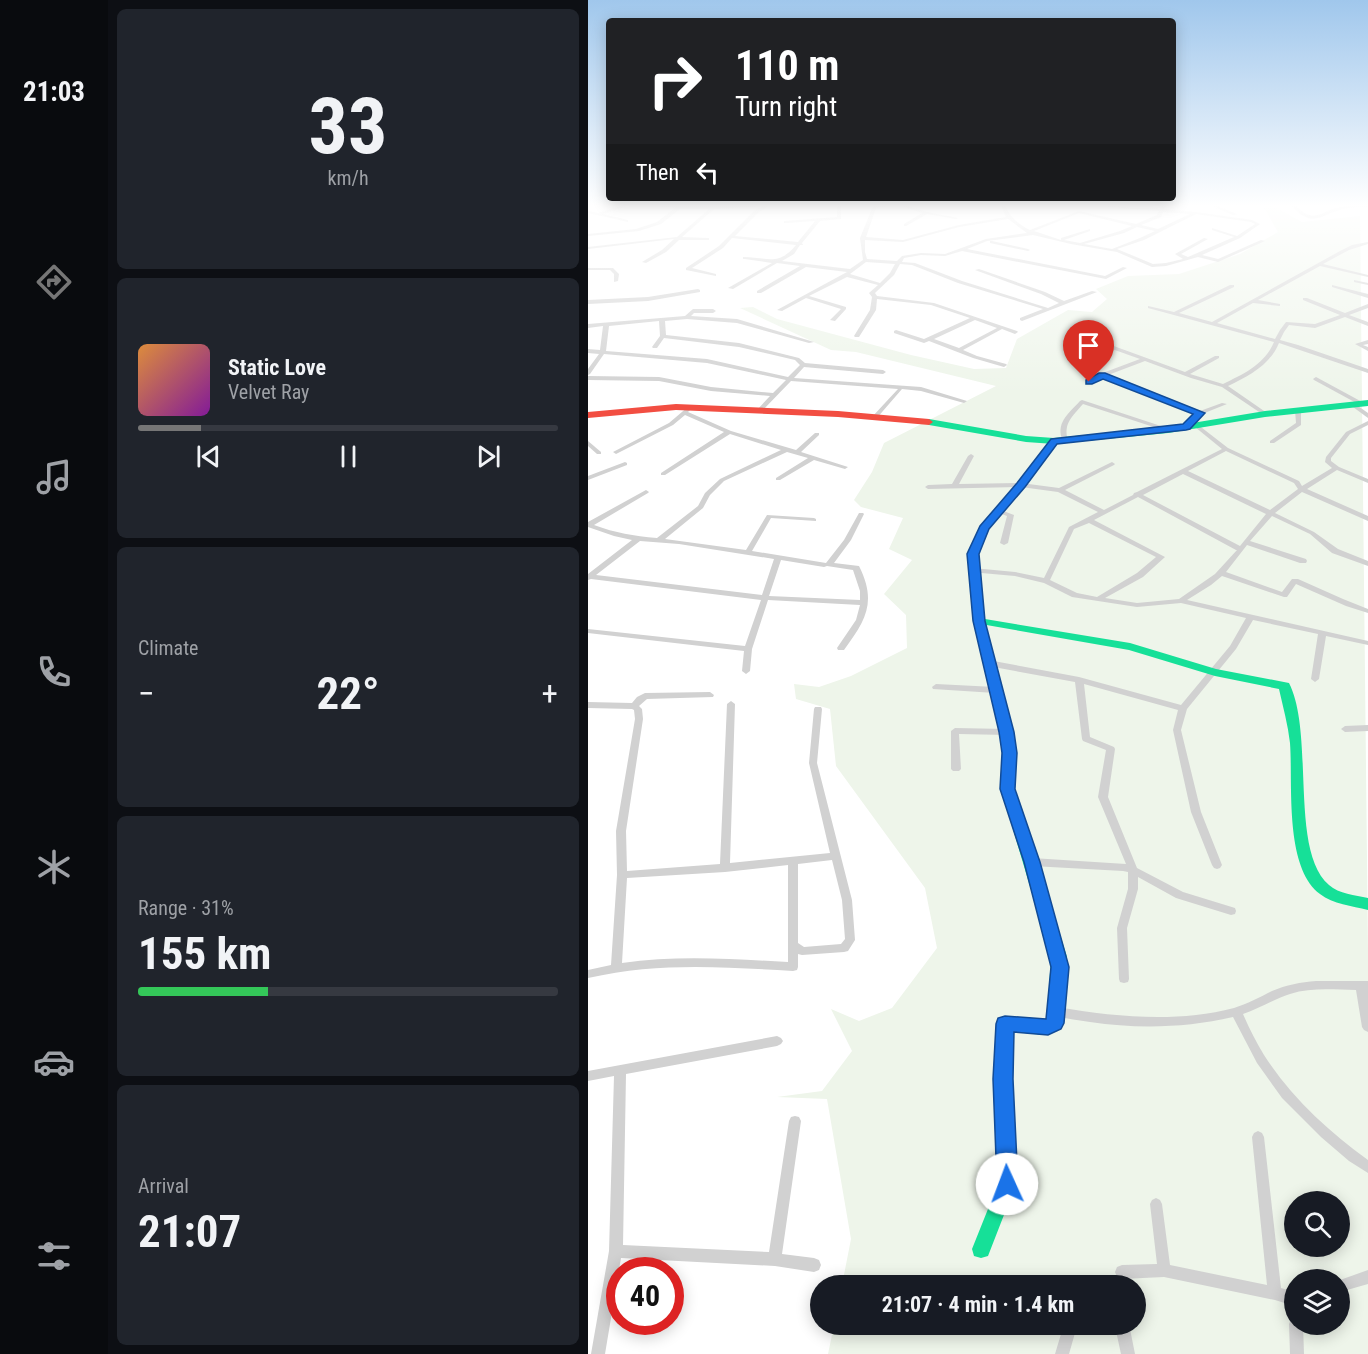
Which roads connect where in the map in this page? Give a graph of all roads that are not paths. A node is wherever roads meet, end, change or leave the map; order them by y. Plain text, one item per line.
1 (612, 269) edge
2 (689, 269) edge
3 (767, 269) edge
4 (797, 269) edge
5 (840, 269) edge
6 (894, 269) edge
7 (927, 269) edge
8 (1067, 269) edge
9 (1123, 269) edge
10 (1312, 269) edge
11 (1338, 269) edge
12 (977, 270) dead end
13 (852, 271) joint
14 (714, 275) dead end
15 (846, 275) junction
16 (1368, 276) edge
17 (1006, 280) junction
18 (616, 281) dead end
19 (1356, 281) dead end
20 (880, 284) junction
21 (1368, 284) edge
22 (1232, 286) dead end
23 (1334, 286) dead end
24 (731, 288) dead end
25 (986, 289) junction
26 (698, 291) dead end
27 (759, 292) dead end
28 (1094, 292) dead end
29 (1368, 296) edge
30 (807, 297) junction
31 (875, 297) junction
32 (1305, 299) dead end
33 (1252, 301) junction
34 (588, 302) edge
35 (1063, 303) junction
36 (1278, 305) dead end
37 (1368, 306) edge
38 (1150, 308) dead end
39 (780, 309) dead end
40 (1047, 309) junction
41 (712, 311) dead end
42 (1173, 314) junction
43 (1347, 315) junction
44 (687, 317) junction
45 (973, 319) junction
46 (1023, 319) dead end
47 (662, 320) junction
48 (833, 320) dead end
49 (1214, 323) junction
50 (1368, 324) edge
51 (606, 325) junction
52 (588, 326) edge
53 (1001, 328) junction
54 (896, 332) dead end
55 (1016, 332) dead end
56 (663, 336) junction
57 (858, 336) dead end
58 (930, 339) junction
59 (811, 342) dead end
60 (1278, 342) junction
61 (1368, 342) edge
62 (1100, 343) dead end
63 (655, 347) dead end
64 (1368, 349) edge
65 (588, 351) edge
66 (958, 351) junction
67 (603, 352) junction
68 (1217, 357) dead end
69 (1146, 359) junction
70 (803, 365) junction
71 (1004, 365) dead end
72 (883, 372) dead end
73 (1368, 372) edge
74 (588, 373) edge
75 (1185, 374) junction
76 (1102, 375) junction
77 (588, 378) edge
78 (790, 379) junction
79 (1316, 379) dead end
80 (1089, 382) dead end
81 (1224, 386) junction
82 (900, 390) junction
83 (773, 395) junction
84 (964, 401) dead end
85 (1224, 405) dead end
86 (1362, 405) edge
87 (687, 410) junction
88 (1298, 410) junction
89 (759, 411) junction
90 (1200, 413) junction
91 (1265, 414) junction
92 (588, 415) edge
93 (1368, 416) edge
94 (874, 418) junction
95 (1368, 423) edge
96 (1191, 426) junction
97 (1168, 430) junction
98 (729, 432) junction
99 (818, 434) dead end
100 (1060, 441) junction
101 (1272, 442) dead end
102 (588, 443) edge
103 (1226, 449) junction
104 (785, 450) junction
105 (616, 452) dead end
106 (599, 453) dead end
107 (796, 453) junction
108 (971, 456) dead end
109 (813, 458) junction
110 (625, 464) dead end
111 (1112, 464) dead end
112 (845, 467) dead end
113 (1337, 468) junction
114 (1183, 471) junction
115 (663, 474) dead end
116 (588, 478) edge
117 (778, 479) dead end
118 (1368, 481) edge
119 (955, 485) junction
120 (1021, 485) junction
121 (928, 487) dead end
122 (1301, 489) junction
123 (1060, 490) junction
124 (646, 492) dead end
125 (1136, 494) junction
126 (998, 512) junction
127 (1104, 512) junction
128 (1270, 513) junction
129 (861, 514) dead end
130 (1368, 519) edge
131 (814, 520) dead end
132 (1089, 520) junction
133 (588, 525) edge
134 (638, 539) junction
135 (659, 540) junction
136 (1004, 543) dead end
137 (1248, 543) junction
138 (1239, 548) junction
139 (748, 553) junction
140 (778, 559) junction
141 (1304, 561) dead end
142 (1368, 564) edge
143 (824, 565) dead end
144 (973, 570) junction
145 (1221, 573) junction
146 (589, 578) edge
147 (1046, 581) junction
148 (766, 598) junction
149 (1098, 599) junction
150 (1181, 601) junction
151 (865, 603) junction
152 (1368, 611) edge
153 (1251, 617) junction
154 (979, 621) junction
155 (588, 631) edge
156 (1322, 634) junction
157 (1368, 643) edge
158 (841, 648) dead end
159 (748, 649) junction
160 (988, 663) junction
161 (746, 671) dead end
162 (1215, 672) junction
163 (1315, 679) dead end
164 (1079, 680) junction
165 (936, 687) dead end
166 (995, 690) junction
167 (710, 694) dead end
168 (731, 704) dead end
169 (588, 705) edge
170 (634, 706) junction
171 (1184, 708) junction
172 (818, 709) dead end
173 (1368, 728) edge
174 (1345, 729) dead end
175 (1007, 732) junction
176 (956, 769) dead end
177 (836, 856) junction
178 (793, 862) junction
179 (1032, 862) junction
180 (1217, 865) dead end
181 (725, 868) junction
182 (1133, 870) junction
183 (622, 875) junction
184 (1368, 904) edge
185 (1231, 911) dead end
186 (793, 945) junction
187 (616, 967) junction
188 (588, 974) edge
189 (1124, 979) dead end
190 (1364, 985) edge
191 (1057, 1012) junction
192 (1236, 1012) junction
193 (1368, 1027) edge
194 (777, 1041) dead end
195 (620, 1070) junction
196 (588, 1076) edge
197 (795, 1121) dead end
198 (1258, 1137) dead end
199 (1368, 1167) edge
200 (1156, 1204) dead end
201 (981, 1249) dead end
202 (616, 1251) junction
203 (775, 1258) junction
204 (814, 1265) dead end
205 (1164, 1270) junction
206 (1122, 1272) dead end
207 (1368, 1277) edge
208 (1350, 1283) edge
209 (1275, 1293) junction
210 (1284, 1296) edge
211 (1067, 1335) edge
212 (1124, 1335) edge
213 (1296, 1335) edge
214 (598, 1354) edge
215 (1062, 1354) edge
216 (1128, 1354) edge
217 (1297, 1354) edge

1 - 18 street
2 - 14 street
3 - 24 street
4 - 27 street
5 - 13 street
6 - 20 street
7 - 25 street
8 - 9 street
10 - 33 street
11 - 16 street
12 - 17 street
13 - 15 street
15 - 20 street
15 - 30 street
17 - 25 street
17 - 35 street
19 - 21 street
20 - 31 street
22 - 42 street
23 - 29 street
25 - 40 street
26 - 34 street
28 - 35 street
30 - 39 street
30 - 48 street
31 - 45 street
31 - 57 street
32 - 43 street
33 - 36 street
33 - 49 street
35 - 40 street
37 - 43 street
38 - 42 street
40 - 46 street
41 - 44 street
42 - 49 street
43 - 50 street
43 - 60 street
44 - 47 street
44 - 59 street
45 - 53 street
45 - 58 street
47 - 51 street
47 - 56 street
49 - 60 street
51 - 52 street
51 - 67 street
53 - 55 street
53 - 66 street
54 - 58 street
56 - 63 street
56 - 70 street
58 - 66 street
60 - 73 street
60 - 81 street
61 - 64 street
62 - 69 street
65 - 67 street
66 - 71 street
67 - 74 street
67 - 78 street
68 - 75 street
69 - 75 street
69 - 76 street
70 - 72 street
70 - 78 street
75 - 81 street
76 - 80 street
76 - 90 street
77 - 83 street
78 - 82 street
78 - 83 street
79 - 86 street
81 - 91 street
82 - 84 street
82 - 94 street
83 - 89 street
85 - 90 street
86 - 88 street
86 - 93 street
87 - 89 street
87 - 92 street
87 - 98 street
87 - 105 street
88 - 91 street
88 - 101 street
89 - 94 street
90 - 96 street
91 - 96 street
94 - 100 street
95 - 113 street
96 - 97 street
96 - 103 street
97 - 100 street
97 - 100 street
98 - 104 street
98 - 115 street
99 - 107 street
100 - 120 street
102 - 106 street
103 - 114 street
103 - 122 street
104 - 107 street
104 - 135 street
107 - 109 street
108 - 119 street
109 - 112 street
109 - 117 street
110 - 116 street
111 - 123 street
113 - 118 street
113 - 122 street
114 - 125 street
114 - 128 street
119 - 120 street
119 - 121 street
120 - 123 street
120 - 126 street
122 - 128 street
122 - 130 street
123 - 127 street
124 - 133 street
125 - 127 street
125 - 138 street
126 - 136 street
126 - 144 street
127 - 132 street
128 - 137 street
128 - 142 street
129 - 151 street
131 - 139 street
132 - 147 street
132 - 149 street
133 - 134 street
134 - 135 street
134 - 146 street
135 - 139 street
137 - 138 street
137 - 141 street
138 - 145 street
139 - 140 street
140 - 143 street
140 - 148 street
144 - 147 street
144 - 154 street
145 - 150 street
145 - 152 street
146 - 148 street
147 - 149 street
148 - 151 street
148 - 159 street
149 - 150 street
150 - 153 street
151 - 158 street
153 - 156 street
153 - 162 street
154 - 160 street
154 - 162 street
155 - 159 street
156 - 157 street
156 - 163 street
159 - 161 street
160 - 164 street
160 - 166 street
162 - 171 street
162 - 184 street
164 - 171 street
164 - 182 street
165 - 166 street
166 - 175 street
167 - 170 street
168 - 181 street
169 - 170 street
170 - 183 street
171 - 180 street
172 - 177 street
173 - 174 street
175 - 176 street
175 - 179 street
177 - 178 street
177 - 186 street
178 - 181 street
178 - 186 street
179 - 182 street
179 - 191 street
181 - 183 street
182 - 185 street
182 - 189 street
183 - 187 street
186 - 187 street
187 - 188 street
190 - 192 street
190 - 193 street
191 - 192 street
191 - 201 street
192 - 199 street
194 - 195 street
195 - 196 street
195 - 202 street
197 - 203 street
198 - 209 street
200 - 205 street
202 - 203 street
202 - 214 street
203 - 204 street
205 - 206 street
205 - 209 street
207 - 208 street
209 - 210 street
211 - 215 street
212 - 216 street
213 - 217 street

